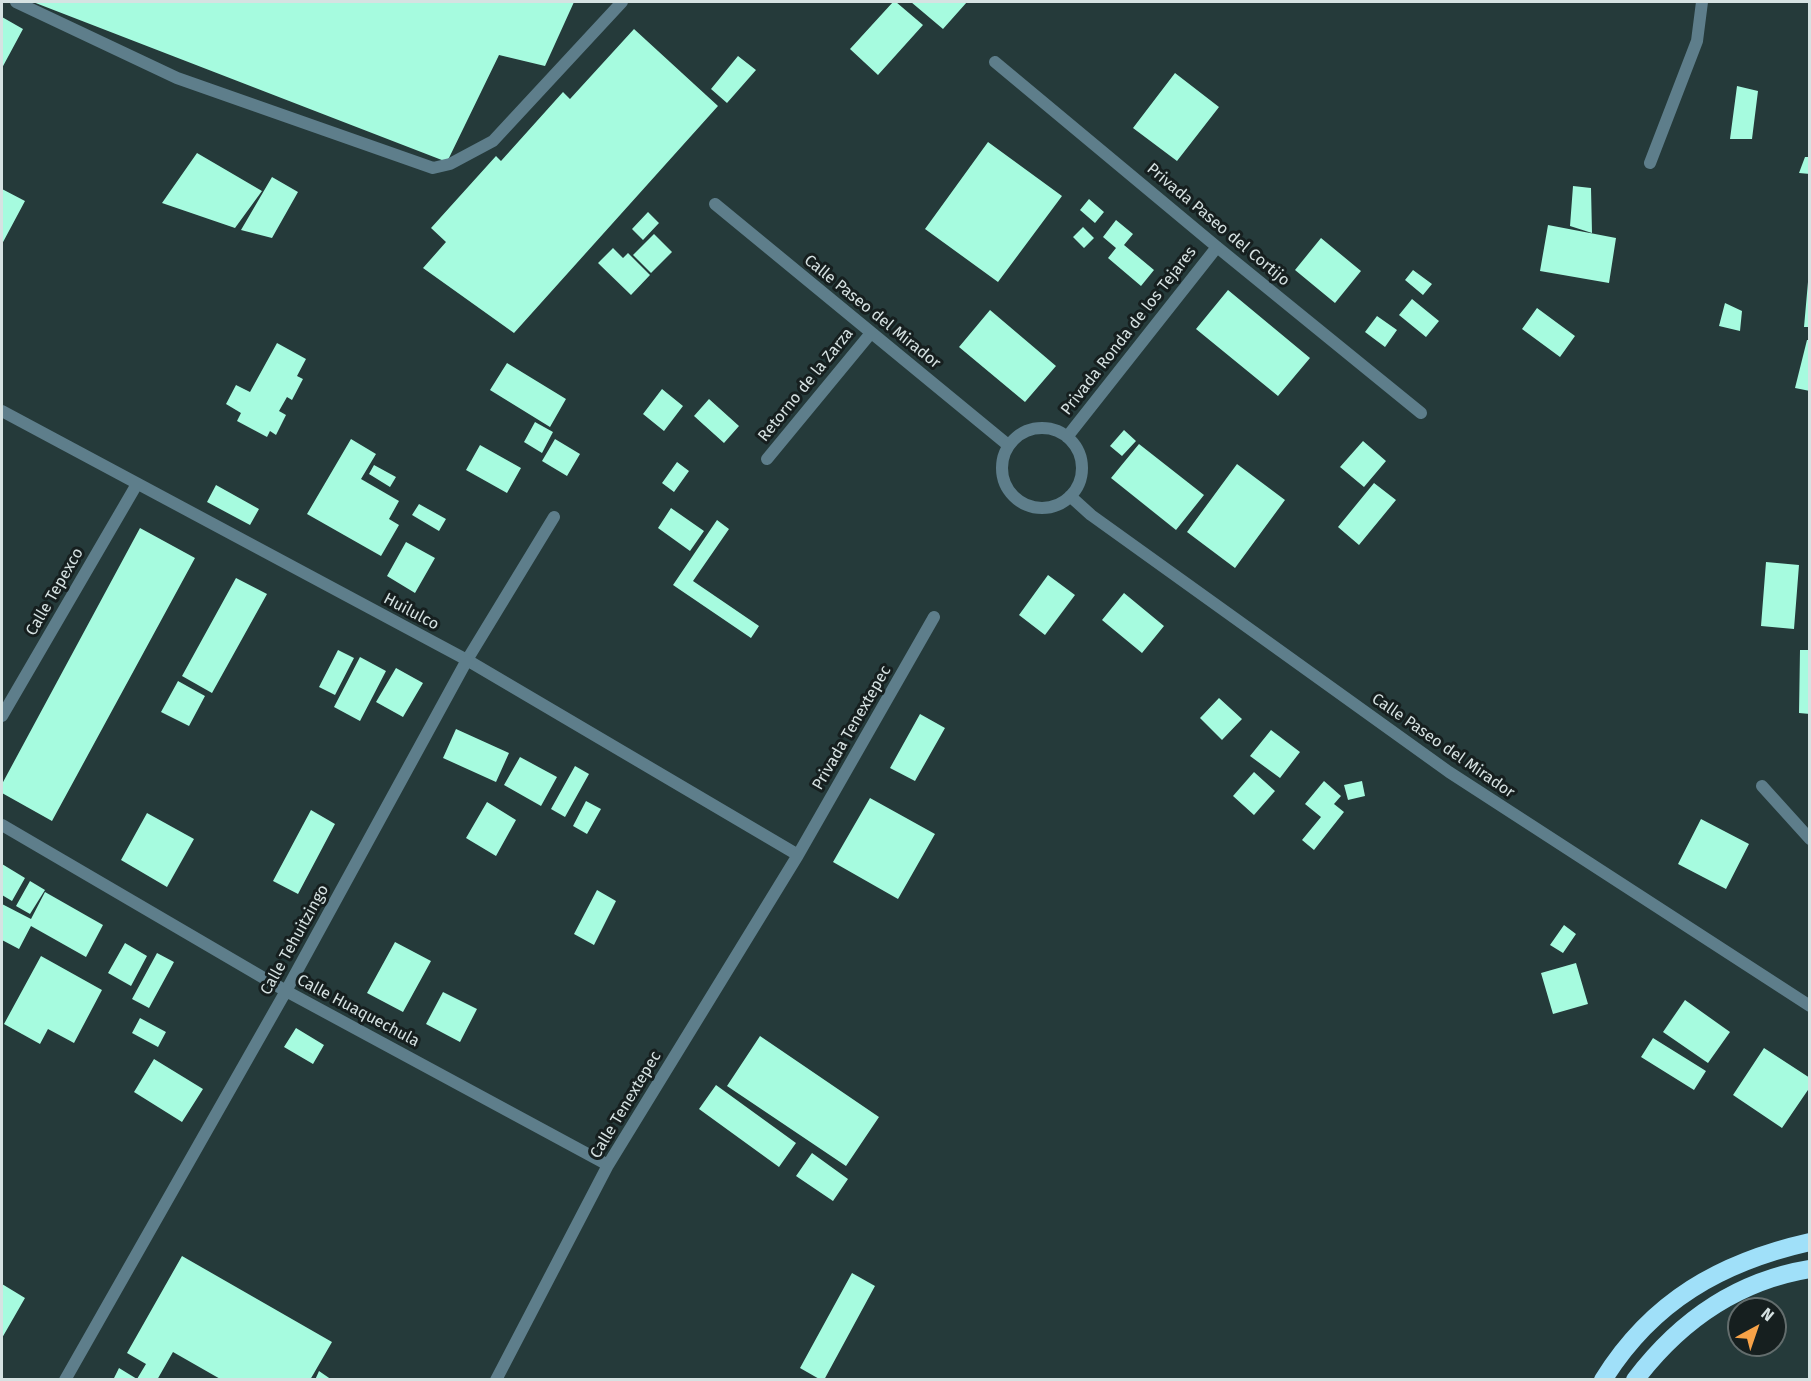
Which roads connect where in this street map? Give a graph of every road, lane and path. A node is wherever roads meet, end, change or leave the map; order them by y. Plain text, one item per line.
1 (16, 2) edge
2 (622, 2) edge
3 (1702, 2) edge
4 (995, 62) dead end
5 (1650, 163) dead end
6 (715, 204) dead end
7 (1217, 247) junction
8 (871, 333) junction
9 (2, 411) edge
10 (1421, 413) dead end
11 (1067, 437) junction
12 (1008, 445) junction
13 (767, 459) dead end
14 (137, 484) junction
15 (1070, 496) junction
16 (554, 518) dead end
17 (934, 618) dead end
18 (467, 660) junction
19 (2, 716) edge
20 (1762, 786) dead end
21 (2, 825) edge
22 (1809, 839) edge
23 (798, 855) junction
24 (286, 991) junction
25 (1809, 1006) edge
26 (608, 1165) junction
27 (1809, 1242) edge
28 (1809, 1269) edge
29 (65, 1380) edge
30 (496, 1380) edge
31 (1603, 1380) edge
32 (1635, 1380) edge

1 - 2 street
3 - 5 street
4 - 7 street, Privada Paseo del Cortijo
6 - 8 street, Calle Paseo del Mirador
7 - 10 street, Privada Paseo del Cortijo
7 - 11 street, Privada Ronda de los Tejares
8 - 12 street, Calle Paseo del Mirador
8 - 13 street, Retorno de la Zarza
9 - 14 street, Huilulco
11 - 12 street
11 - 15 street
12 - 15 street
14 - 18 street, Huilulco
14 - 19 street, Calle Tepexco
15 - 25 street, Calle Paseo del Mirador
16 - 18 street, Calle Tehuitzingo
17 - 23 street, Privada Tenextepec
18 - 23 street, Huilulco
18 - 24 street, Calle Tehuitzingo
20 - 22 street
21 - 24 street, Calle Huaquechula
23 - 26 street, Calle Tenextepec
24 - 26 street, Calle Huaquechula
24 - 29 street, Calle Tehuitzingo
26 - 30 street, Calle Tenextepec
27 - 31 highway
28 - 32 highway

